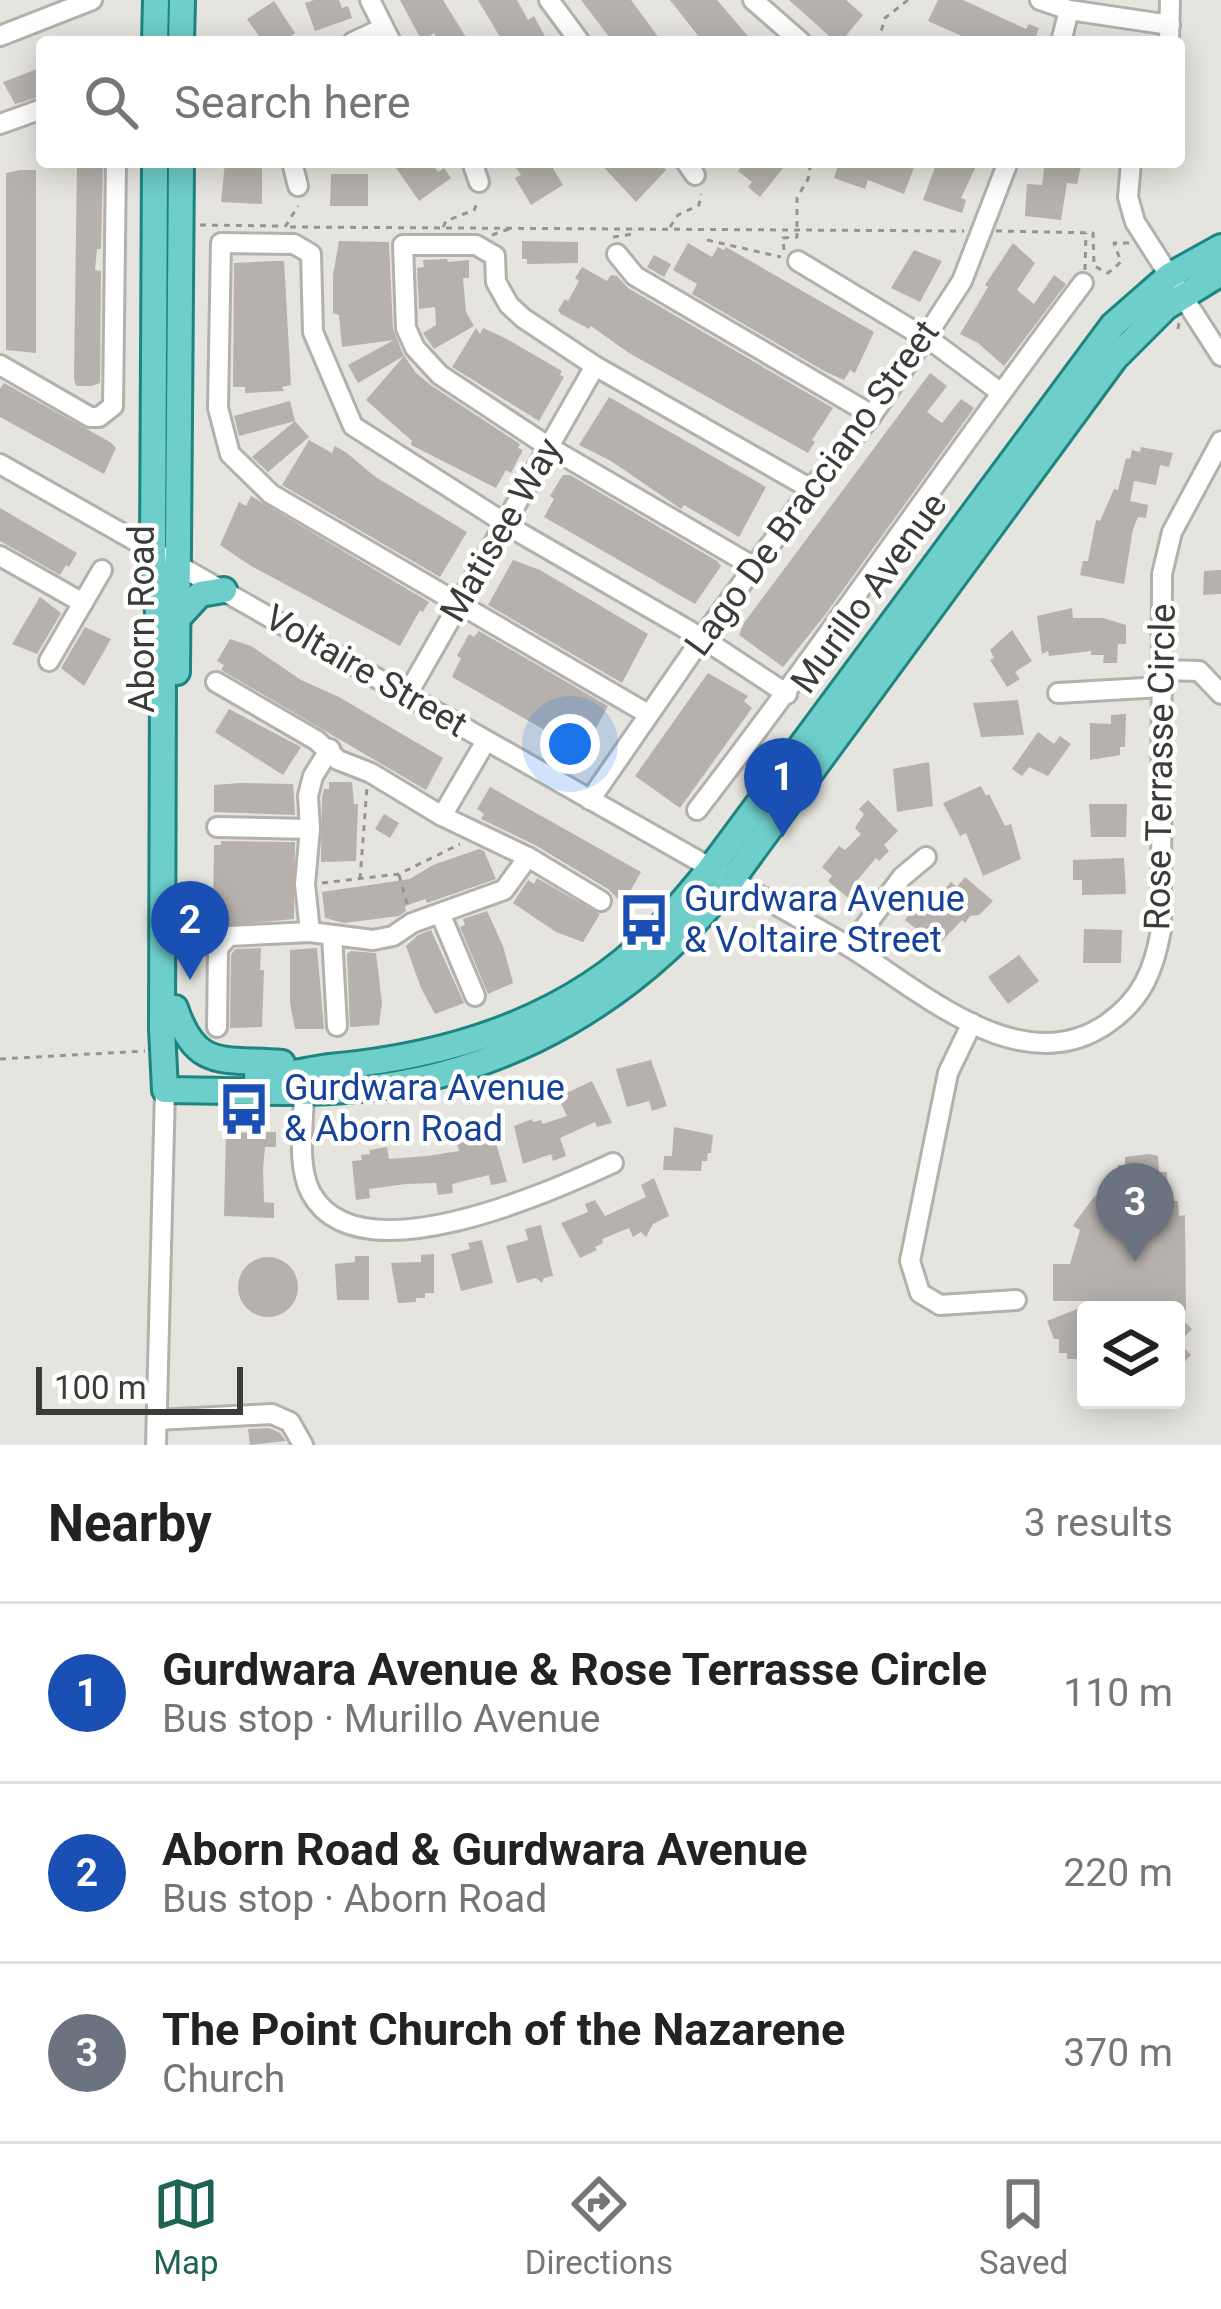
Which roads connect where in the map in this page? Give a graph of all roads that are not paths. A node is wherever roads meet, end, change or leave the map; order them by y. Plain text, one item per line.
1 (92, 0) edge
2 (132, 0) edge
3 (156, 0) edge
4 (182, 0) edge
5 (370, 0) edge
6 (549, 0) edge
7 (753, 0) edge
8 (1040, 0) edge
9 (1169, 0) edge
10 (1069, 10) junction
11 (1170, 34) edge
12 (387, 35) edge
13 (0, 36) edge
14 (155, 36) edge
15 (181, 36) edge
16 (576, 36) edge
17 (794, 36) edge
18 (1062, 36) edge
19 (36, 111) edge
20 (0, 124) edge
21 (116, 168) edge
22 (155, 168) edge
23 (181, 168) edge
24 (293, 168) edge
25 (473, 168) edge
26 (1006, 168) edge
27 (1131, 168) edge
28 (478, 192) road end
29 (298, 196) road end
30 (1221, 248) edge
31 (616, 254) dead end
32 (789, 257) road end
33 (1221, 273) edge
34 (1083, 283) road end
35 (1176, 286) junction
36 (925, 338) junction
37 (1221, 356) edge
38 (0, 365) edge
39 (595, 366) junction
40 (1000, 392) junction
41 (872, 415) junction
42 (1221, 442) edge
43 (549, 447) junction
44 (0, 464) edge
45 (811, 489) junction
46 (505, 524) junction
47 (153, 553) junction
48 (0, 556) edge
49 (178, 564) junction
50 (757, 568) junction
51 (102, 570) dead end
52 (224, 590) junction
53 (83, 603) junction
54 (459, 604) junction
55 (178, 618) junction
56 (701, 638) junction
57 (50, 661) dead end
58 (1162, 679) junction
59 (216, 682) dead end
60 (1058, 693) dead end
61 (787, 694) junction
62 (1221, 694) edge
63 (407, 695) junction
64 (648, 714) junction
65 (486, 741) junction
66 (330, 749) junction
67 (590, 800) junction
68 (697, 810) dead end
69 (442, 816) junction
70 (217, 827) dead end
71 (310, 829) junction
72 (528, 856) junction
73 (926, 857) dead end
74 (721, 875) junction
75 (601, 901) dead end
76 (440, 913) junction
77 (310, 932) junction
78 (332, 935) junction
79 (850, 947) junction
80 (475, 996) dead end
81 (175, 1008) junction
82 (971, 1023) junction
83 (337, 1026) dead end
84 (217, 1027) dead end
85 (330, 1067) junction
86 (165, 1083) junction
87 (304, 1091) junction
88 (613, 1162) dead end
89 (1016, 1300) dead end
90 (157, 1420) junction
91 (156, 1445) edge
92 (303, 1445) edge

1 - 13 street
2 - 14 main road
3 - 14 main road
4 - 15 main road
5 - 12 street
6 - 16 street
7 - 17 street
8 - 10 street
9 - 11 street
10 - 11 street
10 - 18 street
19 - 20 street
21 - 38 street
22 - 47 main road, Aborn Road
23 - 49 main road, Aborn Road
24 - 29 street
25 - 28 street
26 - 36 street, Lago De Bracciano Street
27 - 35 street
30 - 35 main road, Murillo Avenue
31 - 41 street
32 - 36 street
33 - 35 main road, Murillo Avenue
34 - 40 street
35 - 37 street
35 - 74 main road, Murillo Avenue
36 - 40 street
36 - 41 street, Lago De Bracciano Street
39 - 43 street, Matisee Way
39 - 43 street
39 - 45 street
40 - 61 street
41 - 45 street, Lago De Bracciano Street
42 - 58 street, Rose Terrasse Circle
43 - 46 street, Matisee Way
43 - 50 street
44 - 47 street, Voltaire Street
45 - 50 street, Lago De Bracciano Street
46 - 54 street, Matisee Way
46 - 54 street
46 - 56 street
47 - 49 street, Voltaire Street
47 - 86 main road, Aborn Road
48 - 53 street
49 - 52 street, Voltaire Street
49 - 55 main road, Aborn Road
50 - 56 street, Lago De Bracciano Street
51 - 53 street
52 - 55 main road
52 - 63 street, Voltaire Street
53 - 57 street
54 - 63 street, Matisee Way
54 - 64 street
55 - 81 main road, Aborn Road
56 - 61 street
56 - 64 street, Lago De Bracciano Street
58 - 60 street
58 - 62 street
58 - 82 street, Rose Terrasse Circle
59 - 66 street
61 - 68 street
63 - 65 street, Voltaire Street
64 - 67 street, Lago De Bracciano Street
65 - 67 street, Voltaire Street
65 - 69 street
66 - 69 street
66 - 71 street
67 - 74 street, Voltaire Street
69 - 72 street
70 - 71 street
71 - 77 street
72 - 75 street
72 - 76 street
73 - 79 street
74 - 79 street, Rose Terrasse Circle
74 - 85 main road, Murillo Avenue
74 - 87 main road, Murillo Avenue
76 - 78 street
76 - 80 street
77 - 78 street
77 - 84 street
78 - 83 street
79 - 82 street, Rose Terrasse Circle
81 - 85 main road
81 - 86 main road, Aborn Road
82 - 89 street
85 - 86 main road, Murillo Avenue
86 - 87 main road, Murillo Avenue
86 - 90 street, Aborn Road
87 - 88 street
90 - 91 street, Aborn Road
90 - 92 street

